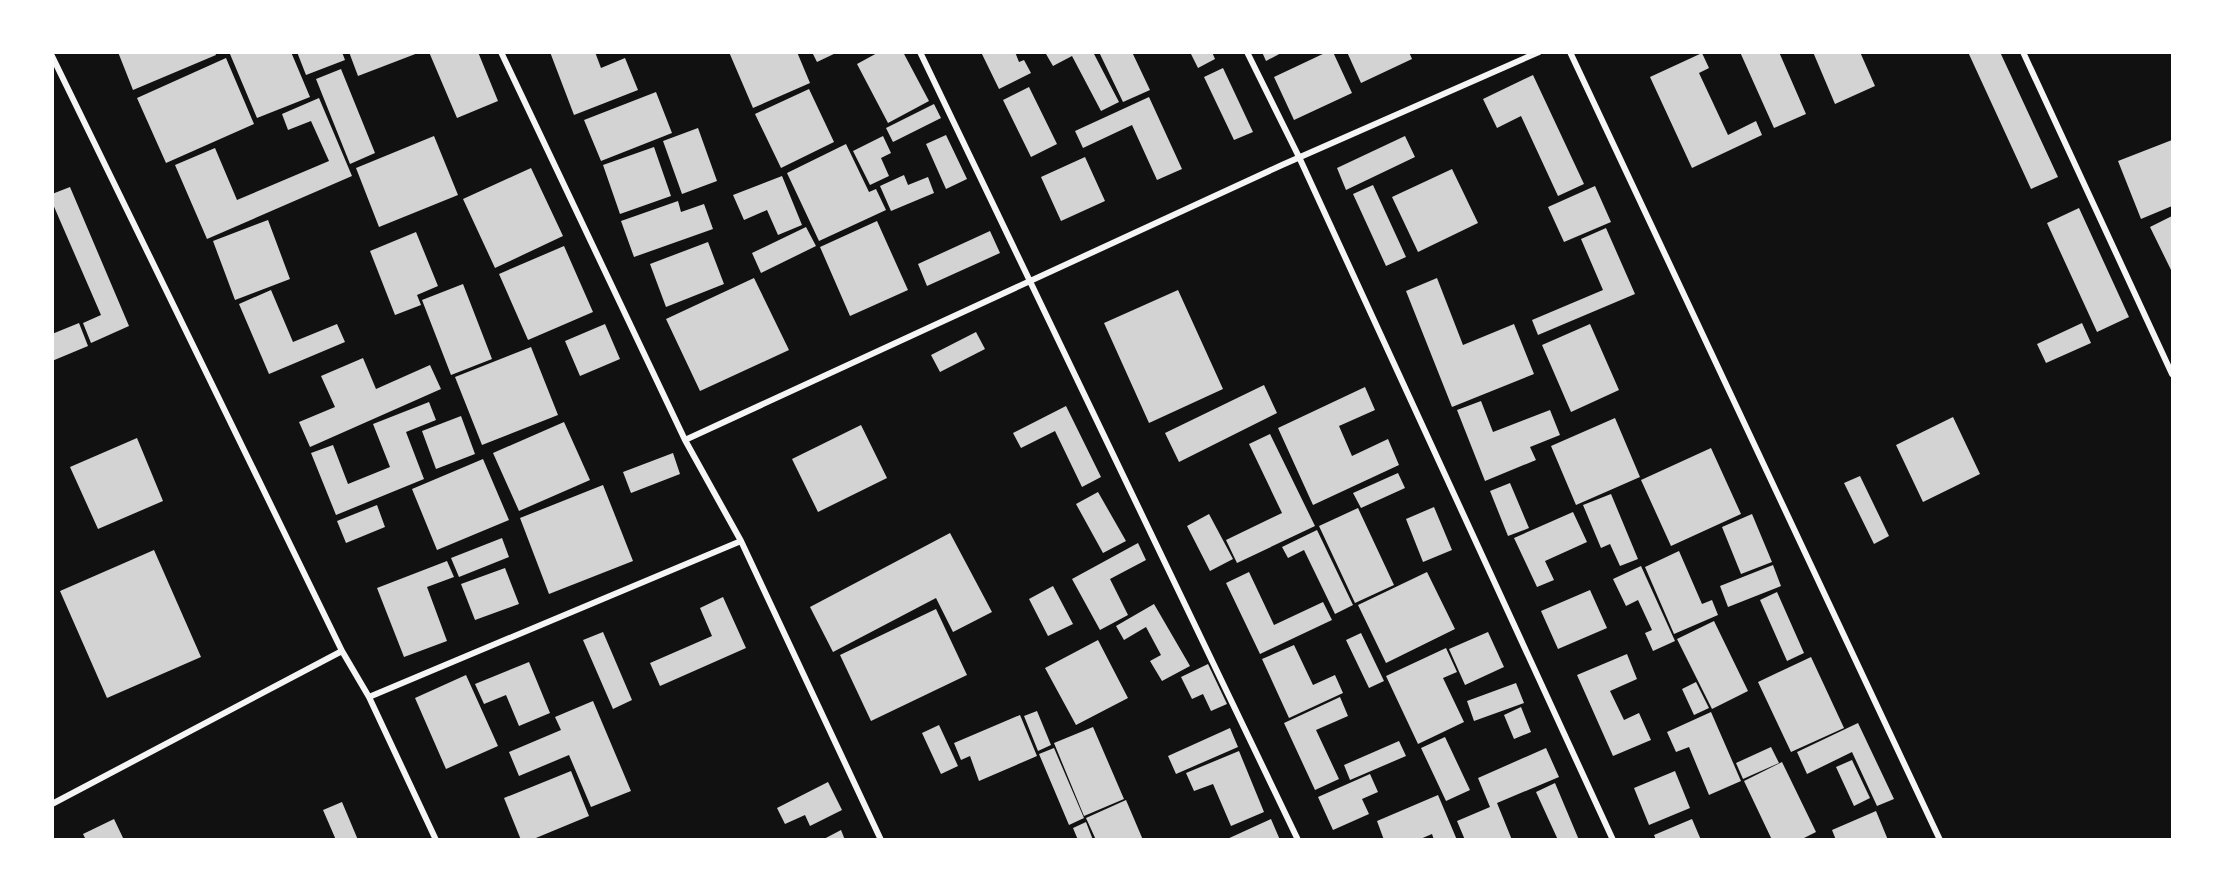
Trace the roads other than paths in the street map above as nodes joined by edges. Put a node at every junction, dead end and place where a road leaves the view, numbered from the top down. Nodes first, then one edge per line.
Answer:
1 (501, 52) edge
2 (920, 52) edge
3 (1247, 52) edge
4 (1539, 52) edge
5 (1570, 52) edge
6 (2023, 52) edge
7 (52, 56) edge
8 (1299, 157) junction
9 (1030, 281) junction
10 (2172, 374) edge
11 (685, 440) junction
12 (741, 542) junction
13 (342, 651) junction
14 (369, 697) junction
15 (52, 804) edge
16 (436, 840) edge
17 (881, 840) edge
18 (1298, 840) edge
19 (1613, 840) edge
20 (1940, 840) edge

1 - 11 street
2 - 9 street
3 - 8 street
4 - 8 street
5 - 20 street
6 - 10 street
7 - 13 street
8 - 9 street
8 - 19 street
9 - 11 street
9 - 18 street
11 - 12 street
12 - 14 street
12 - 17 street
13 - 14 street
13 - 15 street
14 - 16 street

